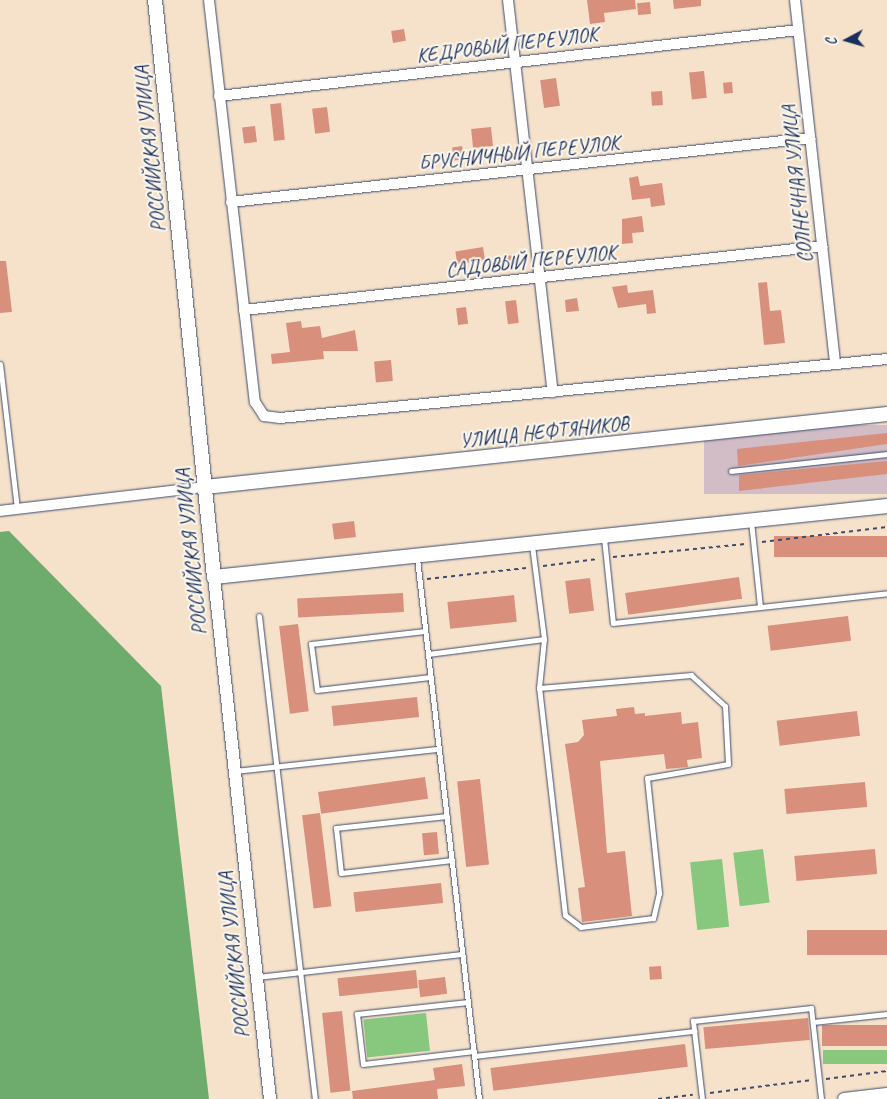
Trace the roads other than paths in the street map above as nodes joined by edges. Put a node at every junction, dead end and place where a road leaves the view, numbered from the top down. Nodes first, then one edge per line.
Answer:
1 (155, 0) edge
2 (209, 0) edge
3 (508, 0) edge
4 (794, 0) edge
5 (798, 30) junction
6 (515, 62) junction
7 (219, 96) junction
8 (810, 138) junction
9 (527, 169) junction
10 (231, 202) junction
11 (822, 246) junction
12 (540, 278) junction
13 (244, 310) junction
14 (887, 359) edge
15 (0, 364) edge
16 (835, 364) junction
17 (552, 392) junction
18 (887, 414) edge
19 (887, 454) edge
20 (731, 471) dead end
21 (205, 487) junction
22 (887, 506) edge
23 (17, 509) junction
24 (0, 511) edge
25 (751, 521) junction
26 (604, 537) junction
27 (532, 545) junction
28 (417, 558) junction
29 (214, 577) junction
30 (887, 593) edge
31 (760, 607) junction
32 (259, 616) dead end
33 (425, 631) junction
34 (544, 639) junction
35 (428, 654) junction
36 (430, 677) junction
37 (540, 688) junction
38 (439, 748) junction
39 (276, 766) junction
40 (234, 771) junction
41 (446, 816) junction
42 (452, 860) junction
43 (462, 954) junction
44 (300, 972) junction
45 (257, 977) junction
46 (468, 1002) junction
47 (887, 1014) edge
48 (813, 1022) junction
49 (694, 1031) junction
50 (474, 1054) junction
51 (887, 1094) edge
52 (702, 1096) edge
53 (270, 1099) edge
54 (314, 1099) edge
55 (479, 1099) edge
56 (822, 1099) edge
57 (844, 1099) edge

1 - 21 main road, РОССИЙСКАЯ УЛИЦА
2 - 7 street
3 - 6 street
4 - 5 street, СОЛНЕЧНАЯ УЛИЦА
5 - 6 street, КЕДРОВЫЙ ПЕРЕУЛОК
5 - 8 street, СОЛНЕЧНАЯ УЛИЦА
6 - 7 street, КЕДРОВЫЙ ПЕРЕУЛОК
6 - 9 street
7 - 10 street
8 - 9 street, БРУСНИЧНЫЙ ПЕРЕУЛОК
8 - 11 street, СОЛНЕЧНАЯ УЛИЦА
9 - 10 street, БРУСНИЧНЫЙ ПЕРЕУЛОК
9 - 12 street
10 - 13 street
11 - 12 street, САДОВЫЙ ПЕРЕУЛОК
11 - 16 street, СОЛНЕЧНАЯ УЛИЦА
12 - 13 street, САДОВЫЙ ПЕРЕУЛОК
12 - 17 street
13 - 17 street
14 - 16 street
15 - 23 lane
16 - 17 street
18 - 21 main road, УЛИЦА НЕФТЯНИКОВ
19 - 20 lane
21 - 23 street
21 - 29 main road, РОССИЙСКАЯ УЛИЦА
22 - 25 main road
23 - 24 street
25 - 26 main road
25 - 31 lane
26 - 27 main road
26 - 31 lane
27 - 28 main road
27 - 34 lane
28 - 29 main road
28 - 33 lane
29 - 40 street, РОССИЙСКАЯ УЛИЦА
30 - 31 lane
32 - 39 lane
33 - 35 lane
33 - 36 lane
34 - 35 lane
34 - 37 lane
35 - 36 lane
36 - 38 lane
37 - 37 lane
38 - 39 lane
38 - 41 lane
39 - 40 lane
39 - 44 lane
40 - 45 street, РОССИЙСКАЯ УЛИЦА
41 - 42 lane
41 - 42 lane
42 - 43 lane
43 - 44 lane
43 - 46 lane
44 - 45 lane
44 - 54 lane
45 - 53 street, РОССИЙСКАЯ УЛИЦА
46 - 50 lane
46 - 50 lane
47 - 48 lane
48 - 49 lane
48 - 56 lane
49 - 50 lane
49 - 52 lane
50 - 55 lane
51 - 57 street

